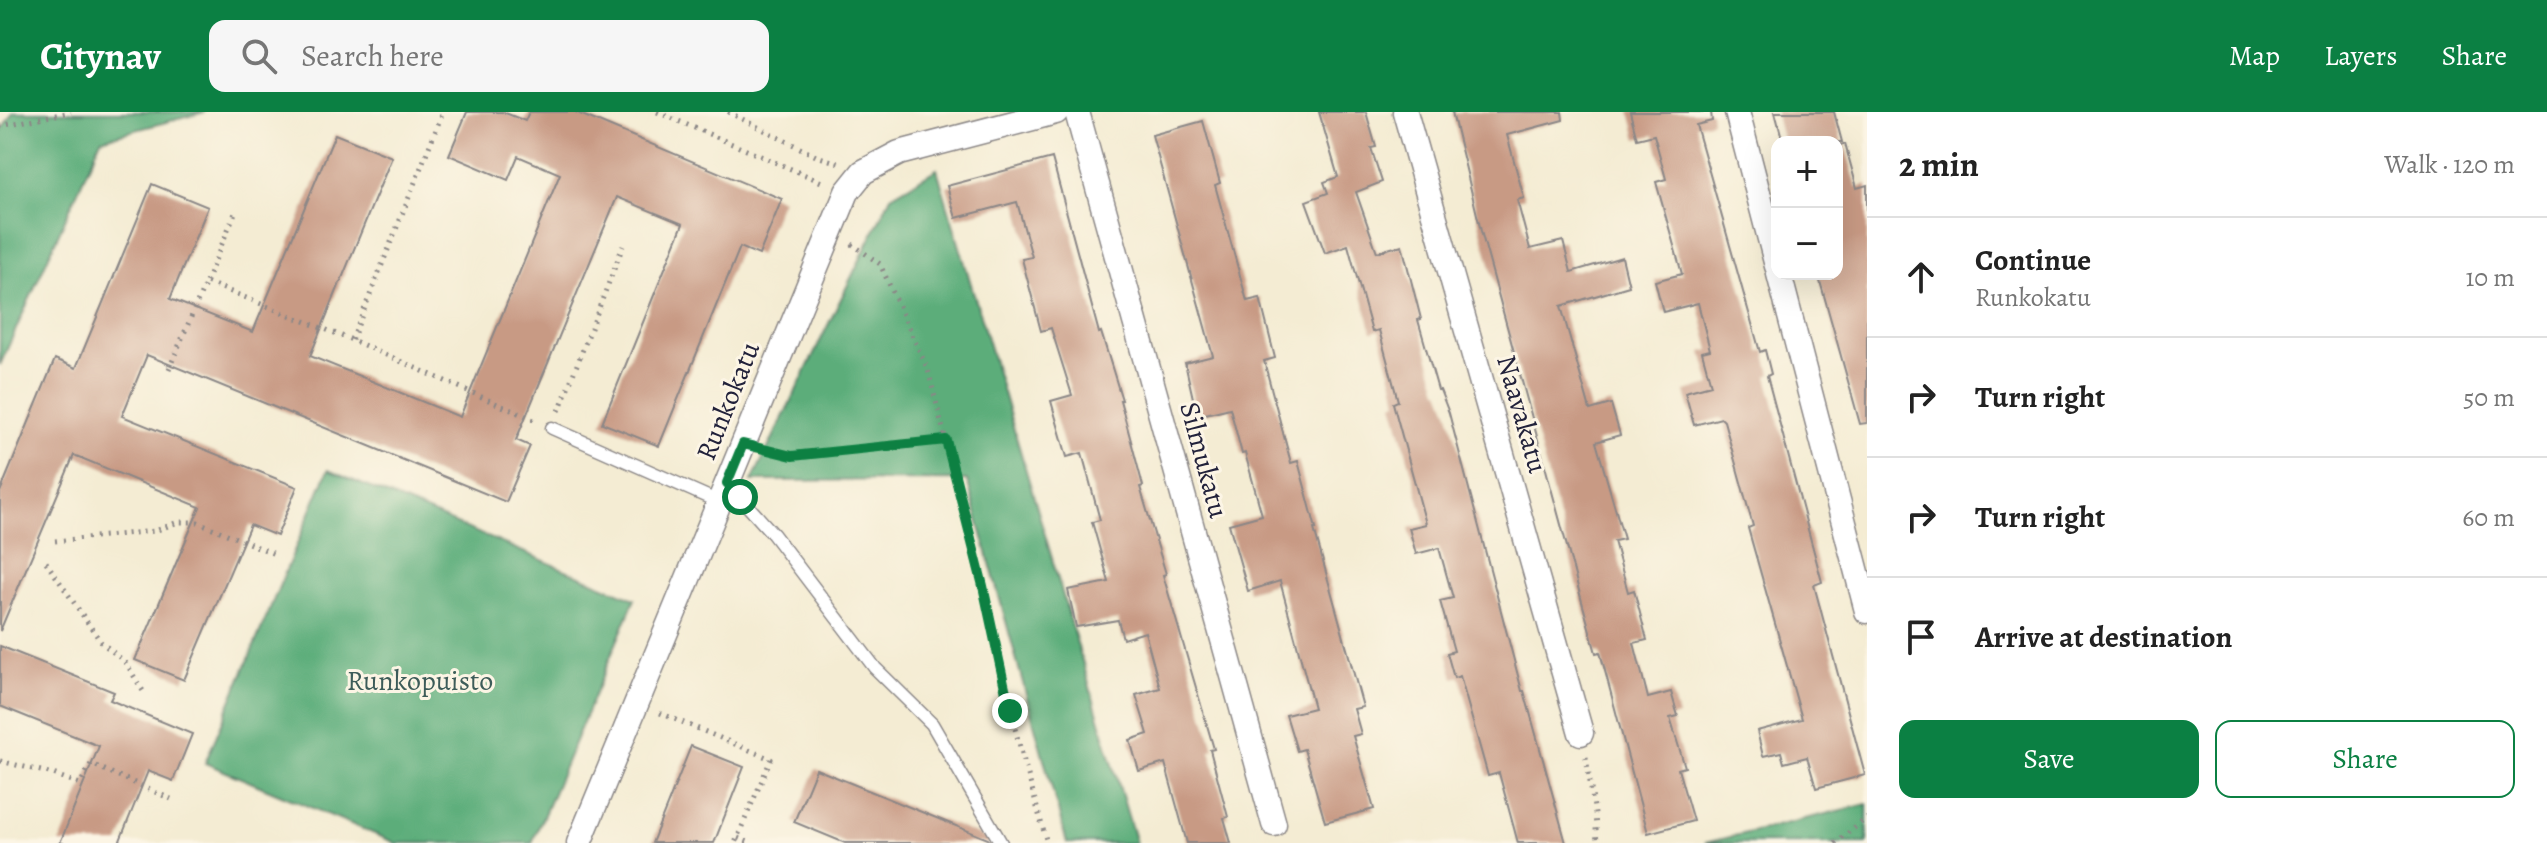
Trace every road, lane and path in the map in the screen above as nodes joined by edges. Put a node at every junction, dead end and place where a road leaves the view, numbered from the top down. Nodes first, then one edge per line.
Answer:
1 (71, 112) edge
2 (443, 112) edge
3 (657, 112) edge
4 (728, 112) edge
5 (1056, 112) edge
6 (1077, 112) edge
7 (1405, 112) edge
8 (1737, 112) edge
9 (0, 126) edge
10 (863, 172) junction
11 (847, 192) junction
12 (235, 213) dead end
13 (830, 233) junction
14 (1771, 243) edge
15 (623, 246) dead end
16 (1781, 280) edge
17 (206, 282) junction
18 (352, 340) junction
19 (169, 369) dead end
20 (552, 428) junction
21 (946, 440) junction
22 (743, 444) junction
23 (723, 492) junction
24 (55, 541) dead end
25 (277, 555) dead end
26 (46, 562) dead end
27 (1867, 611) edge
28 (143, 691) dead end
29 (655, 711) dead end
30 (1581, 733) joint
31 (0, 761) edge
32 (171, 799) dead end
33 (1867, 818) edge
34 (1274, 824) dead end
35 (736, 840) edge
36 (579, 843) edge
37 (751, 843) edge
38 (1001, 843) edge
39 (1047, 843) edge
40 (1597, 843) edge
41 (1835, 843) edge

1 - 9 path
2 - 18 path
3 - 11 path
4 - 10 path
5 - 10 street, Runkokatu
6 - 34 street, Silmukatu
7 - 30 street, Naavakatu
8 - 14 street
10 - 11 street, Runkokatu
11 - 13 street, Runkokatu
12 - 17 path
13 - 21 path
13 - 22 street, Runkokatu
15 - 20 path
16 - 27 street
17 - 18 path
17 - 19 path
18 - 20 path
20 - 23 lane
21 - 22 path
21 - 39 path
22 - 23 street, Runkokatu
23 - 36 street, Runkokatu
23 - 38 lane
24 - 25 path
26 - 28 path
29 - 35 path
30 - 40 path
31 - 32 path
33 - 41 path
35 - 37 path

